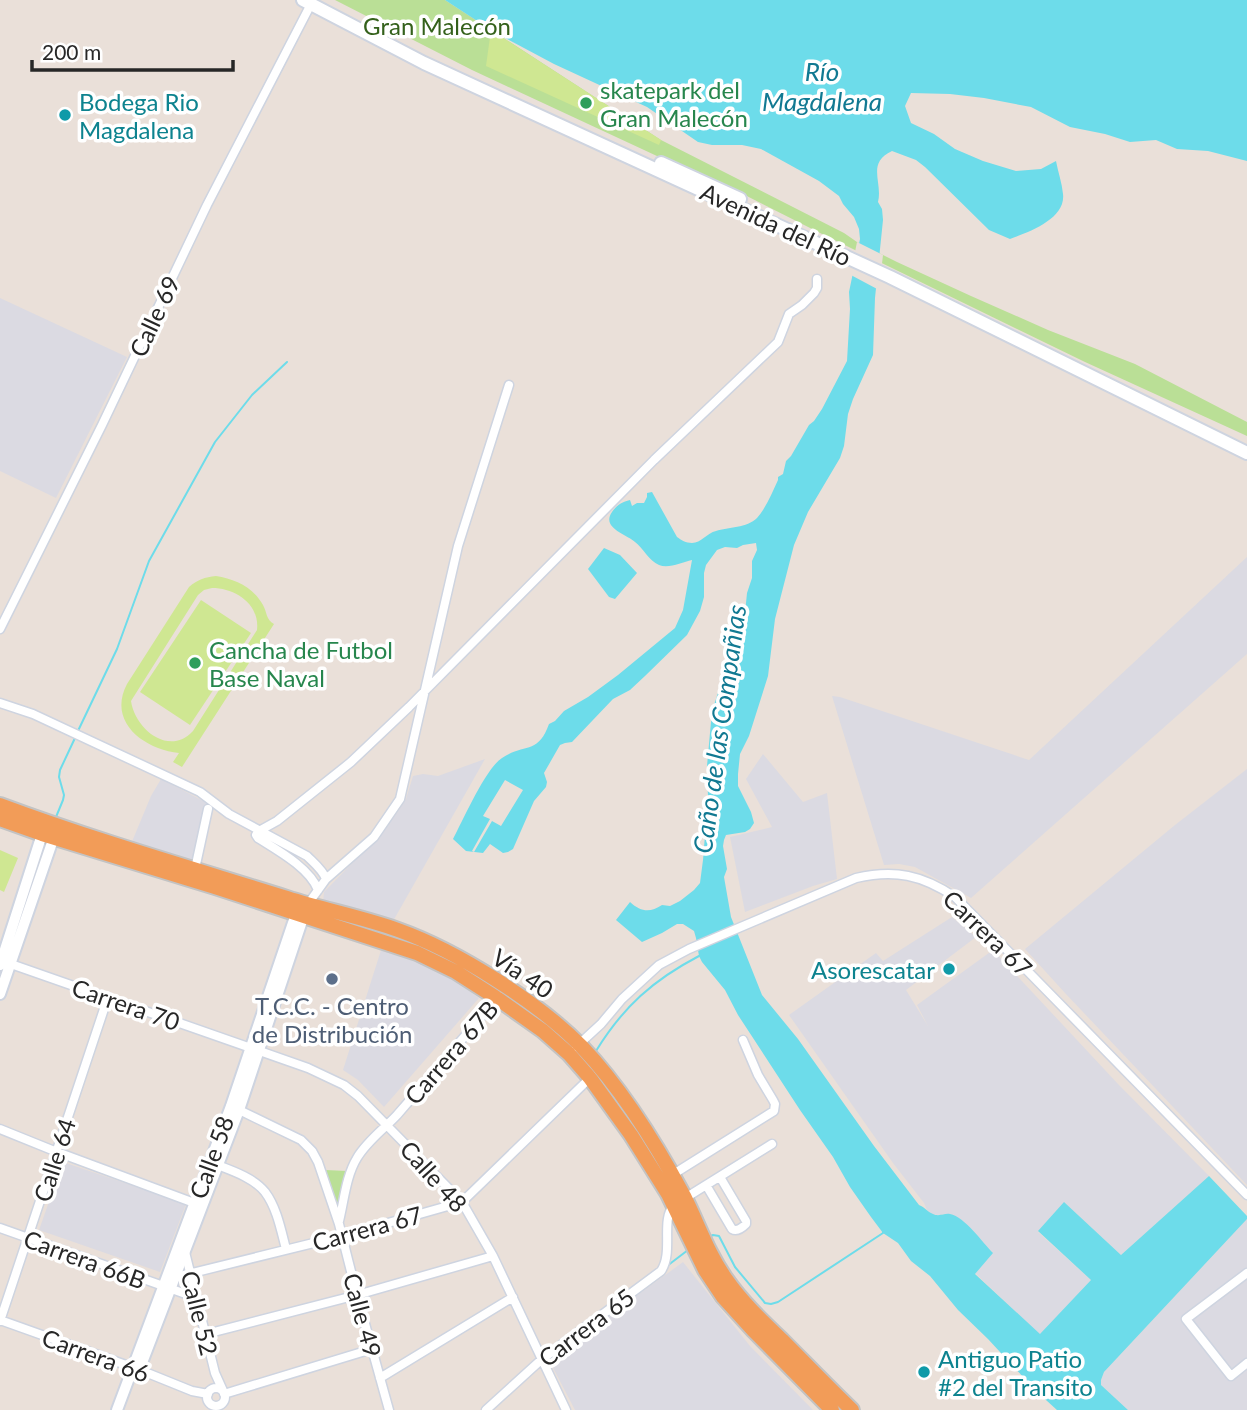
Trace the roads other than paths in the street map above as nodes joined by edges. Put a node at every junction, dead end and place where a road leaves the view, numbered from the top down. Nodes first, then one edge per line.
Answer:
1 (310, 1) edge
2 (891, 274) junction
3 (817, 279) dead end
4 (509, 385) dead end
5 (1247, 445) edge
6 (1247, 453) edge
7 (0, 629) edge
8 (424, 691) junction
9 (0, 703) edge
10 (0, 805) edge
11 (208, 809) dead end
12 (0, 818) edge
13 (50, 830) junction
14 (259, 831) junction
15 (195, 869) junction
16 (326, 879) junction
17 (318, 890) junction
18 (302, 909) junction
19 (4, 963) edge
20 (502, 993) junction
21 (0, 994) edge
22 (108, 998) junction
23 (743, 1040) dead end
24 (255, 1049) junction
25 (579, 1051) junction
26 (595, 1073) junction
27 (235, 1108) junction
28 (388, 1125) junction
29 (0, 1129) edge
30 (772, 1144) dead end
31 (57, 1152) junction
32 (214, 1164) junction
33 (672, 1175) junction
34 (720, 1177) junction
35 (706, 1185) junction
36 (1247, 1195) edge
37 (462, 1202) junction
38 (680, 1202) junction
39 (198, 1204) junction
40 (339, 1224) junction
41 (0, 1228) edge
42 (689, 1228) junction
43 (342, 1236) junction
44 (668, 1236) junction
45 (28, 1238) junction
46 (286, 1249) junction
47 (184, 1252) junction
48 (493, 1256) junction
49 (190, 1273) junction
50 (1247, 1273) edge
51 (169, 1283) junction
52 (356, 1295) junction
53 (513, 1297) junction
54 (197, 1298) junction
55 (0, 1320) edge
56 (759, 1326) junction
57 (206, 1334) junction
58 (372, 1349) junction
59 (541, 1360) junction
60 (1247, 1363) edge
61 (136, 1369) junction
62 (215, 1373) junction
63 (380, 1378) junction
64 (224, 1396) junction
65 (211, 1402) edge
66 (117, 1410) edge
67 (124, 1410) edge
68 (227, 1410) edge
69 (389, 1410) edge
70 (486, 1410) edge
71 (566, 1410) edge
72 (830, 1410) edge
73 (852, 1410) edge

1 - 2 main road, Avenida del Río
1 - 7 street, Calle 69
2 - 5 main road, Avenida del Río
2 - 6 main road, Avenida del Río
3 - 8 street
4 - 8 street
8 - 14 street
8 - 16 street
9 - 14 street
10 - 13 highway, Vía 40
11 - 15 street
12 - 13 highway, Vía 40
13 - 15 highway, Vía 40
13 - 18 highway, Vía 40
13 - 19 street
14 - 16 street
14 - 17 street
15 - 18 highway, Vía 40
16 - 17 street
17 - 18 street
18 - 20 highway, Vía 40
18 - 24 street, Calle 58
19 - 21 street
19 - 22 street, Carrera 70
20 - 25 highway, Vía 40
20 - 28 street, Carrera 67B
22 - 24 street, Carrera 70
22 - 31 street, Calle 64
23 - 33 street
24 - 27 street, Calle 58
24 - 28 street, Calle 48
25 - 26 highway, Vía 40
25 - 36 street, Carrera 67
26 - 33 highway, Vía 40
26 - 37 street, Carrera 67
26 - 38 highway, Vía 40
27 - 32 street, Calle 58
27 - 40 street, Calle 49
28 - 37 street, Calle 48
28 - 40 street, Carrera 67B
29 - 31 street
30 - 34 street
31 - 39 street
31 - 45 street, Calle 64
32 - 39 street, Calle 58
32 - 46 street
33 - 38 highway, Vía 40
34 - 35 street
34 - 35 street
35 - 38 street
37 - 43 street, Carrera 67
37 - 48 street, Calle 48
38 - 42 highway, Vía 40
38 - 44 street, Carrera 65
39 - 47 street, Calle 58
39 - 51 street, Calle 58
40 - 43 street, Calle 49
41 - 45 street, Carrera 66B
42 - 44 street
42 - 56 highway, Vía 40
43 - 46 street, Carrera 67
43 - 52 street, Calle 49
44 - 59 street, Carrera 65
45 - 51 street, Carrera 66B
45 - 55 street, Calle 64
46 - 49 street, Carrera 67
47 - 49 street, Calle 52
47 - 51 street, Calle 58
48 - 52 street
48 - 53 street, Calle 48
49 - 51 street, Carrera 67
49 - 54 street, Calle 52
50 - 60 street
51 - 54 street
51 - 61 street, Calle 58
52 - 57 street
52 - 58 street, Calle 49
53 - 59 street, Calle 48
53 - 63 street
54 - 57 street, Calle 52
55 - 61 street, Carrera 66
56 - 72 highway, Vía 40
56 - 73 highway, Vía 40
57 - 62 street, Calle 52
58 - 63 street, Calle 49
58 - 64 street
59 - 70 street, Carrera 65
59 - 71 street, Calle 48
61 - 65 street, Carrera 66
61 - 66 street, Calle 58
61 - 67 street, Calle 58
62 - 64 street, Calle 52
62 - 65 street, Calle 52
63 - 69 street, Calle 49
64 - 65 street
64 - 65 street, Calle 52
64 - 68 street, Calle 52

